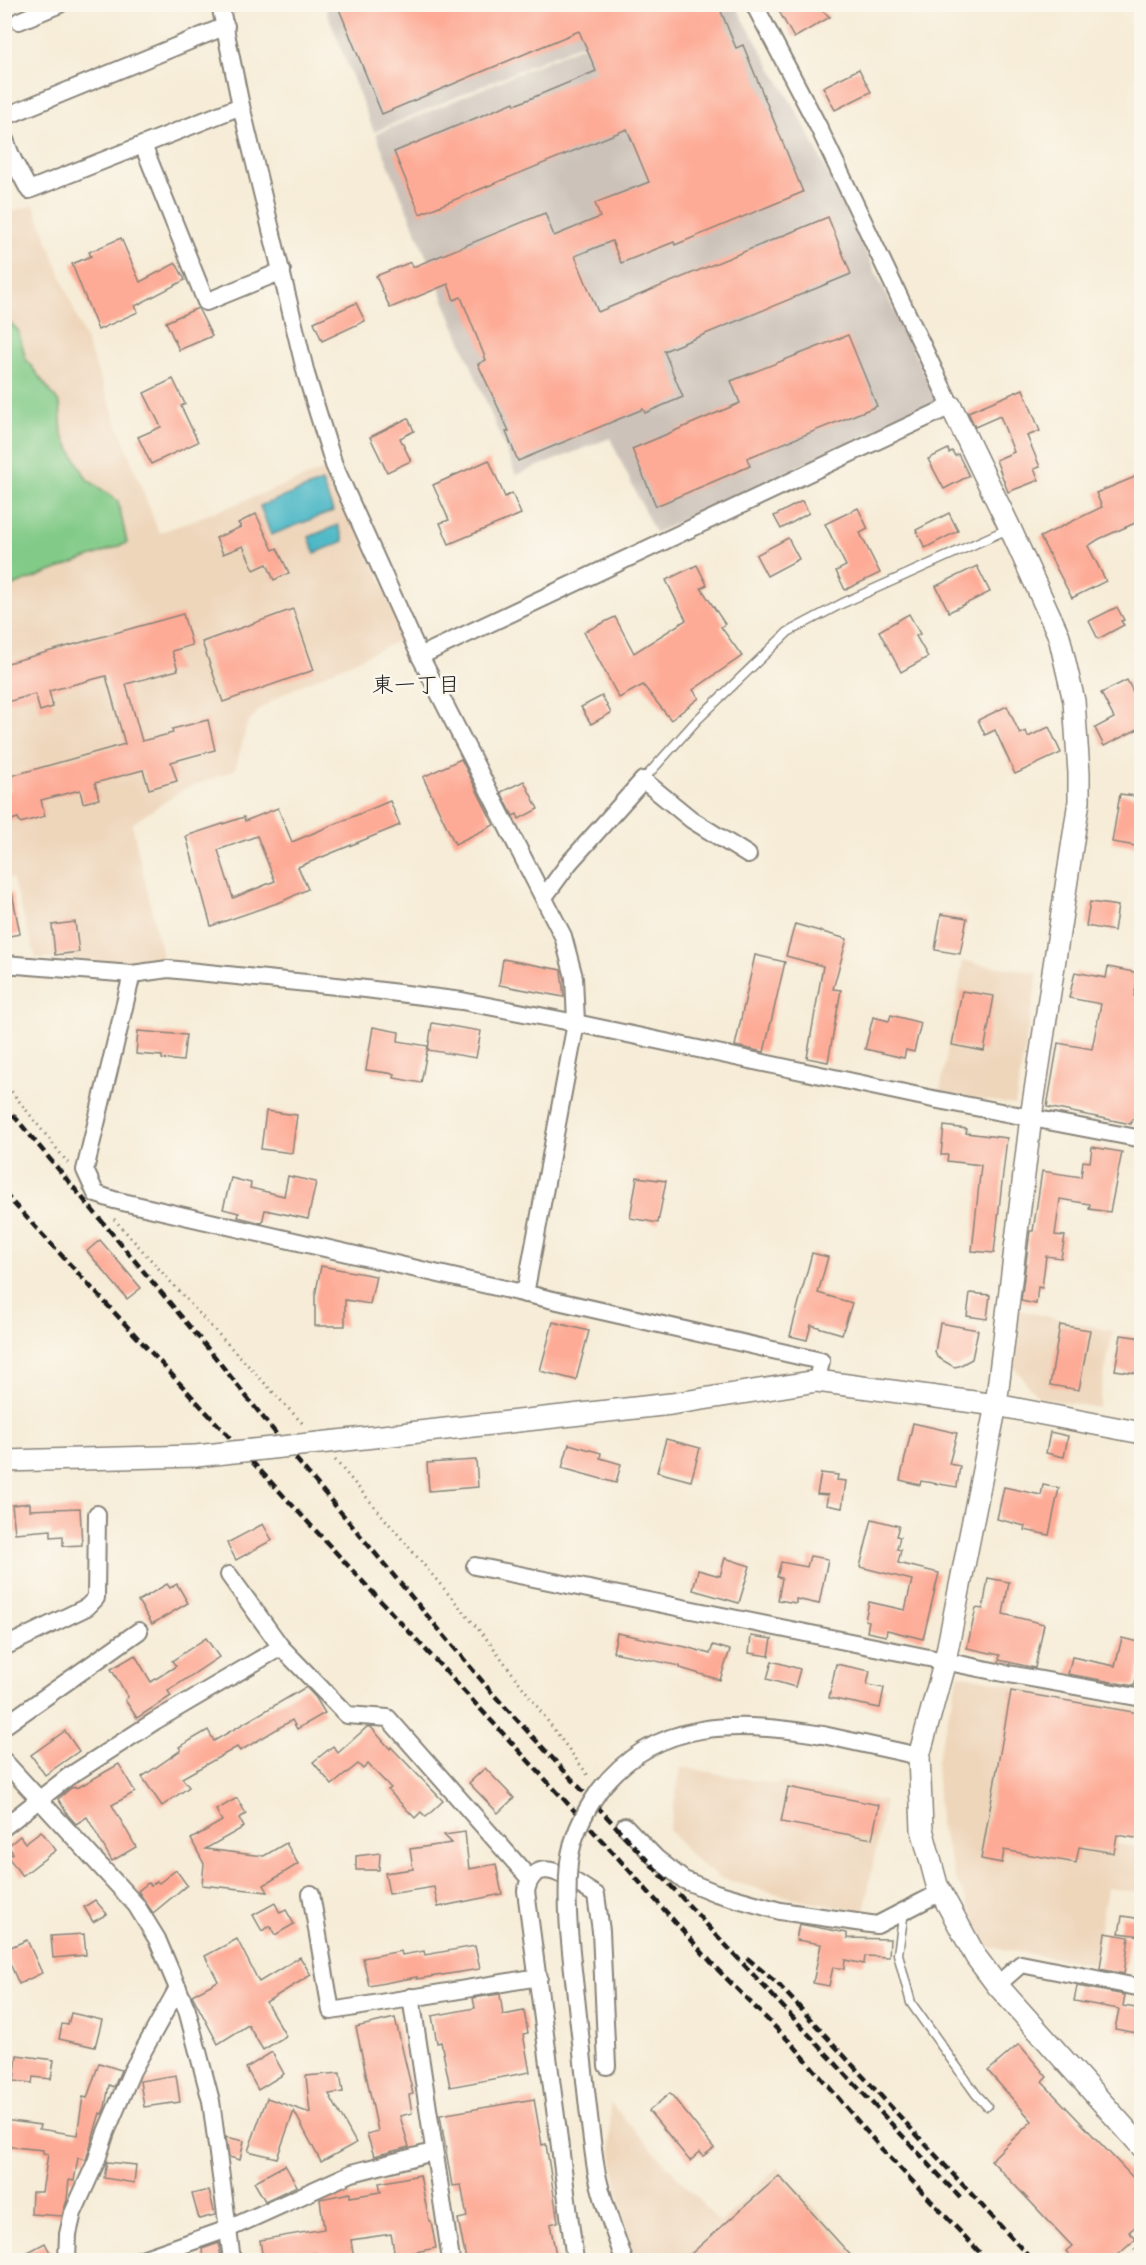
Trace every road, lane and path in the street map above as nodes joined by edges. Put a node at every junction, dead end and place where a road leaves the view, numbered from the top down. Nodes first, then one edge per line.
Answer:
1 (60, 4) edge
2 (220, 4) edge
3 (754, 4) edge
4 (19, 21) dead end
5 (226, 26) junction
6 (241, 106) junction
7 (4, 117) edge
8 (4, 137) edge
9 (143, 145) junction
10 (8, 159) edge
11 (282, 271) junction
12 (951, 406) junction
13 (1010, 528) junction
14 (420, 656) junction
15 (643, 780) junction
16 (748, 855) dead end
17 (544, 897) junction
18 (4, 964) edge
19 (132, 974) junction
20 (576, 1023) junction
21 (1031, 1117) junction
22 (1142, 1139) edge
23 (525, 1294) junction
24 (818, 1381) junction
25 (996, 1405) junction
26 (1142, 1433) edge
27 (4, 1461) edge
28 (97, 1514) dead end
29 (475, 1566) dead end
30 (229, 1575) dead end
31 (139, 1631) dead end
32 (4, 1647) edge
33 (282, 1647) junction
34 (945, 1661) junction
35 (1142, 1698) edge
36 (4, 1726) edge
37 (919, 1756) junction
38 (4, 1761) edge
39 (39, 1800) junction
40 (626, 1826) dead end
41 (4, 1827) edge
42 (529, 1878) junction
43 (941, 1892) junction
44 (311, 1894) dead end
45 (904, 1911) junction
46 (539, 1977) junction
47 (996, 1985) junction
48 (178, 1988) junction
49 (1142, 1988) edge
50 (411, 1997) junction
51 (607, 2066) dead end
52 (987, 2106) dead end
53 (1142, 2147) edge
54 (433, 2152) junction
55 (228, 2229) junction
56 (1130, 2244) dead end
57 (1142, 2257) edge
58 (67, 2260) edge
59 (139, 2260) edge
60 (232, 2260) edge
61 (451, 2260) edge
62 (575, 2260) edge
63 (624, 2260) edge

1 - 4 street
2 - 5 street
3 - 12 street
5 - 6 street
5 - 7 street
6 - 9 street
6 - 11 street
8 - 10 street
9 - 10 street
9 - 11 street
11 - 14 street
12 - 13 street
12 - 14 street
13 - 15 lane
13 - 21 street
14 - 17 street
15 - 16 street
15 - 17 street
17 - 20 street
18 - 19 street
19 - 20 street
19 - 23 street
20 - 21 street
20 - 23 street
21 - 22 street
21 - 25 street
23 - 24 street
24 - 25 street
24 - 27 street, bridge
25 - 26 street
25 - 34 street
28 - 32 street
29 - 34 street
30 - 33 street
31 - 36 street
33 - 39 street
33 - 42 street
34 - 35 street
34 - 37 street
37 - 43 street
37 - 63 street, bridge
38 - 39 street
39 - 41 street
39 - 48 street
40 - 45 street
42 - 46 street
42 - 51 street
43 - 45 street
43 - 47 street
44 - 50 street
45 - 52 lane
46 - 50 street
46 - 62 street
47 - 49 street
47 - 53 street
48 - 55 street
48 - 58 street
50 - 54 street
54 - 55 street
54 - 61 street
55 - 59 street
55 - 60 street
56 - 57 path

